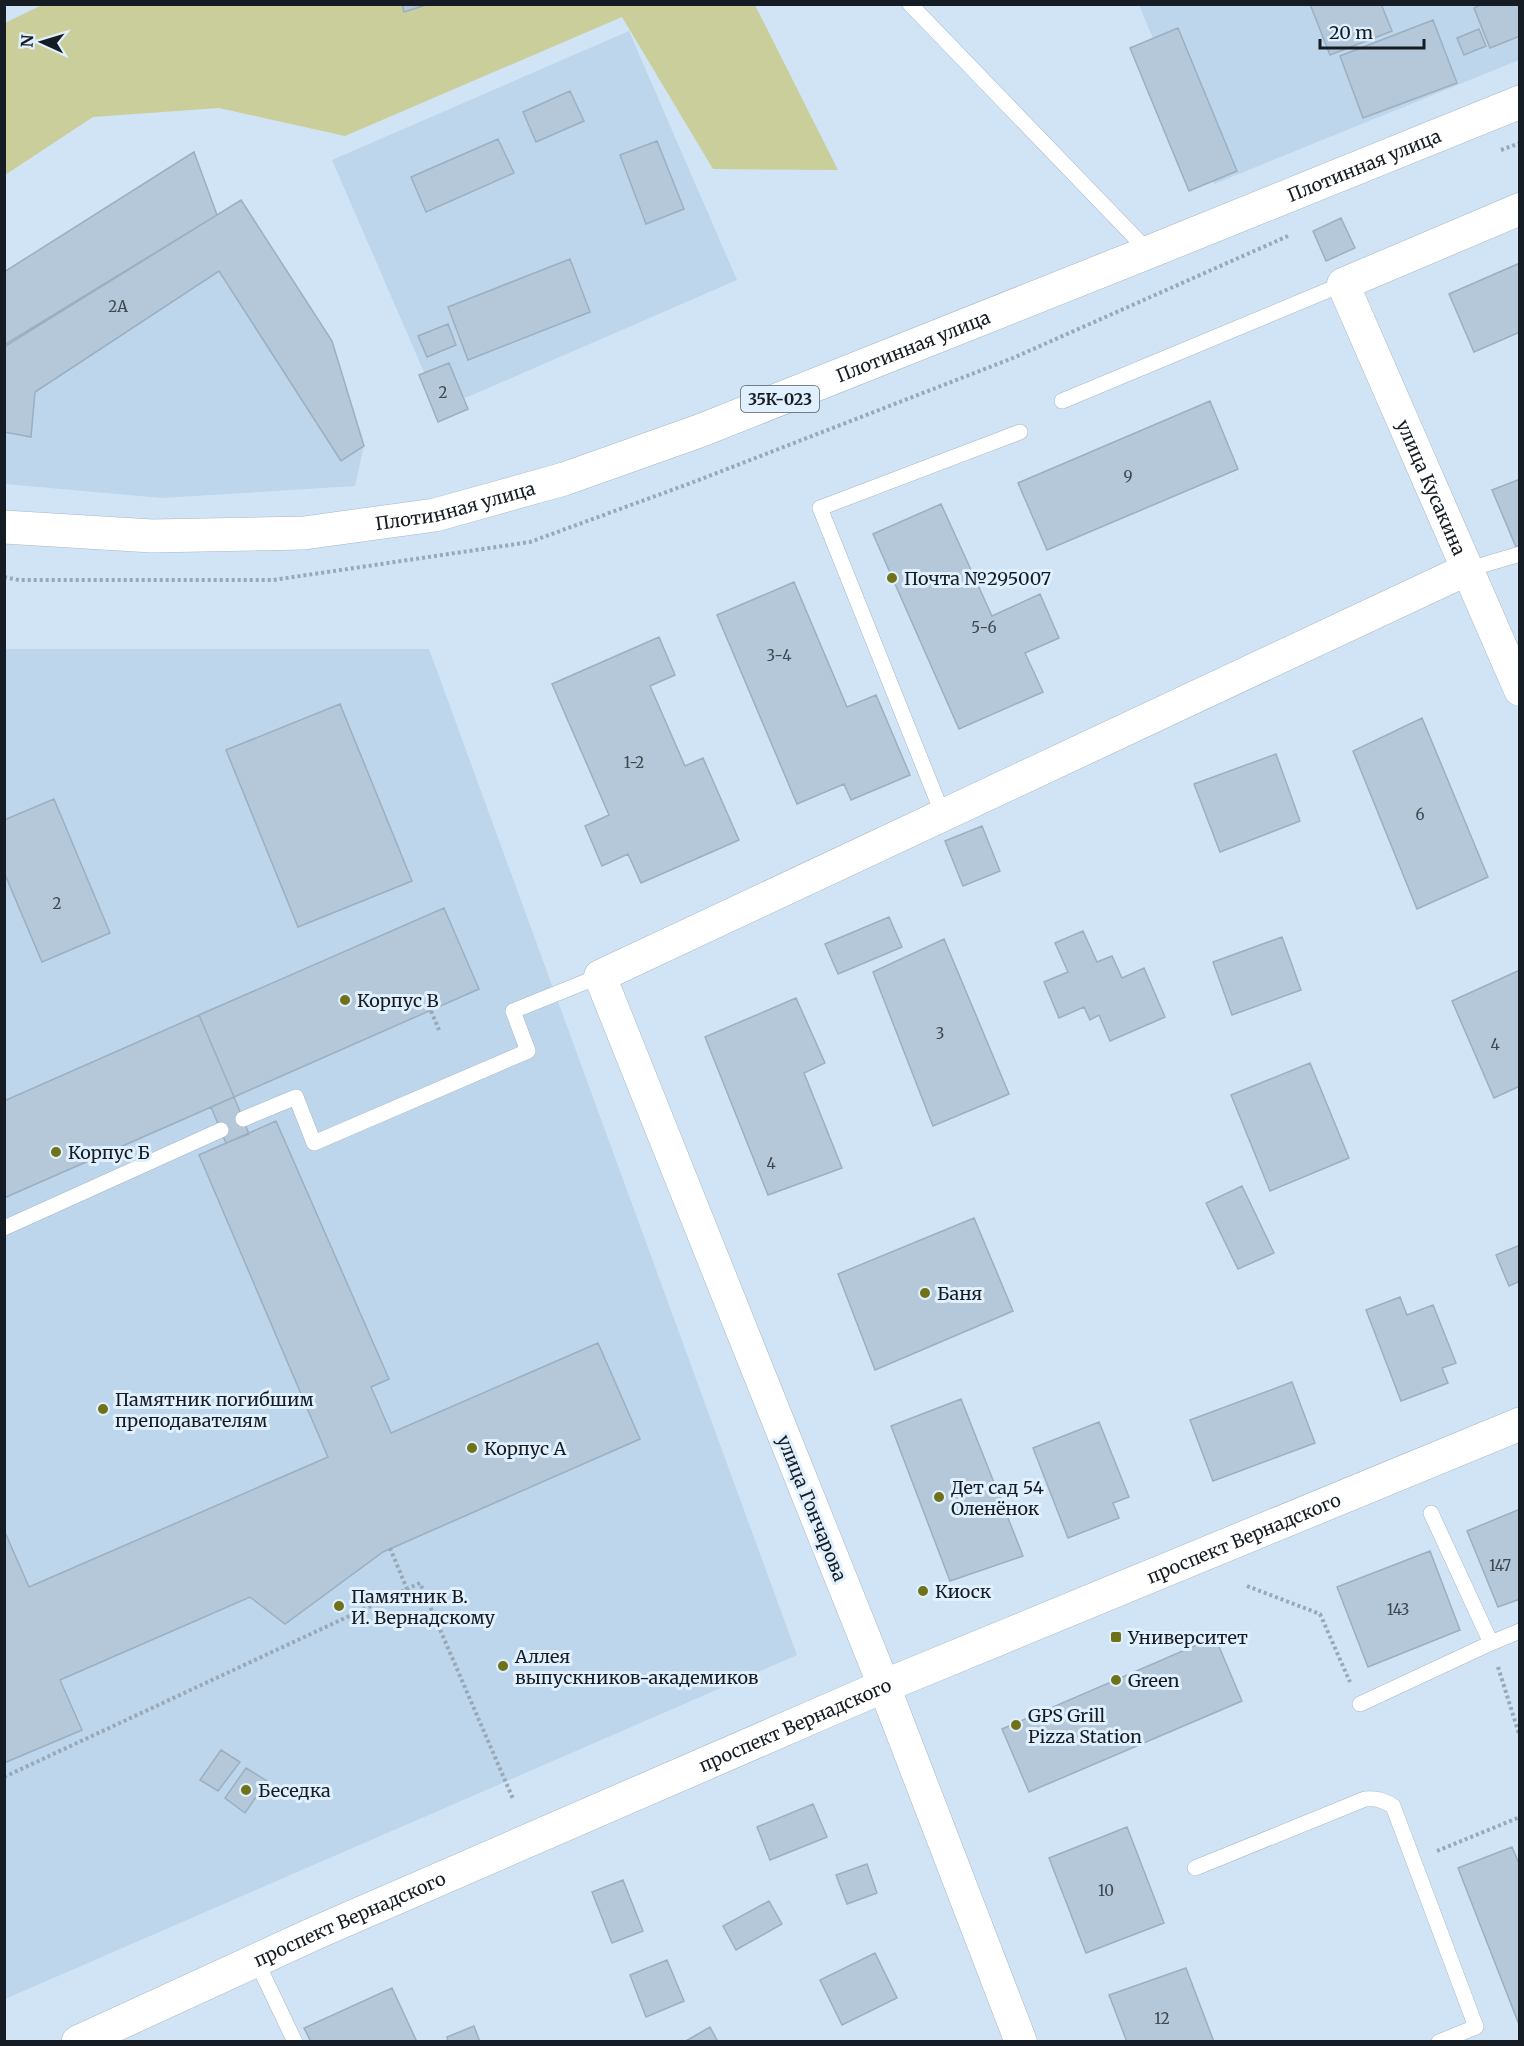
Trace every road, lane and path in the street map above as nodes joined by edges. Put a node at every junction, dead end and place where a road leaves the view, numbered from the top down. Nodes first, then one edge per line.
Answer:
1 (910, 4) edge
2 (1520, 102) edge
3 (1520, 209) edge
4 (1149, 252) junction
5 (1343, 284) junction
6 (1062, 401) dead end
7 (1020, 432) dead end
8 (4, 527) edge
9 (1520, 554) edge
10 (1466, 570) junction
11 (1520, 690) edge
12 (943, 815) junction
13 (600, 976) junction
14 (432, 1011) dead end
15 (439, 1030) dead end
16 (243, 1119) dead end
17 (221, 1130) dead end
18 (4, 1228) edge
19 (1520, 1424) edge
20 (1431, 1513) dead end
21 (390, 1548) dead end
22 (1247, 1586) dead end
23 (407, 1589) junction
24 (1520, 1631) edge
25 (1491, 1643) junction
26 (884, 1686) junction
27 (1360, 1704) joint
28 (1520, 1737) edge
29 (4, 1777) edge
30 (513, 1799) dead end
31 (1520, 1817) edge
32 (1414, 1861) junction
33 (1195, 1868) dead end
34 (256, 1960) junction
35 (78, 2042) edge
36 (295, 2042) edge
37 (1021, 2042) edge
38 (1439, 2042) edge

1 - 4 lane
2 - 4 main road, Плотинная улица / 35К-023
3 - 5 street
4 - 8 main road, Плотинная улица / 35К-023
5 - 6 lane
5 - 10 street, улица Кусакина
7 - 12 lane
9 - 10 lane
10 - 11 street, улица Кусакина
10 - 12 street
12 - 13 street
13 - 16 lane
13 - 26 street, улица Гончарова
14 - 15 path
17 - 18 lane
19 - 26 main road, проспект Вернадского
20 - 25 lane
21 - 23 path
22 - 27 path
23 - 29 path
23 - 30 path
24 - 25 lane
25 - 27 lane
25 - 28 path
26 - 34 main road, проспект Вернадского
26 - 37 street, улица Гончарова
31 - 32 path
32 - 33 lane
32 - 38 lane
34 - 35 main road, проспект Вернадского
34 - 36 lane

